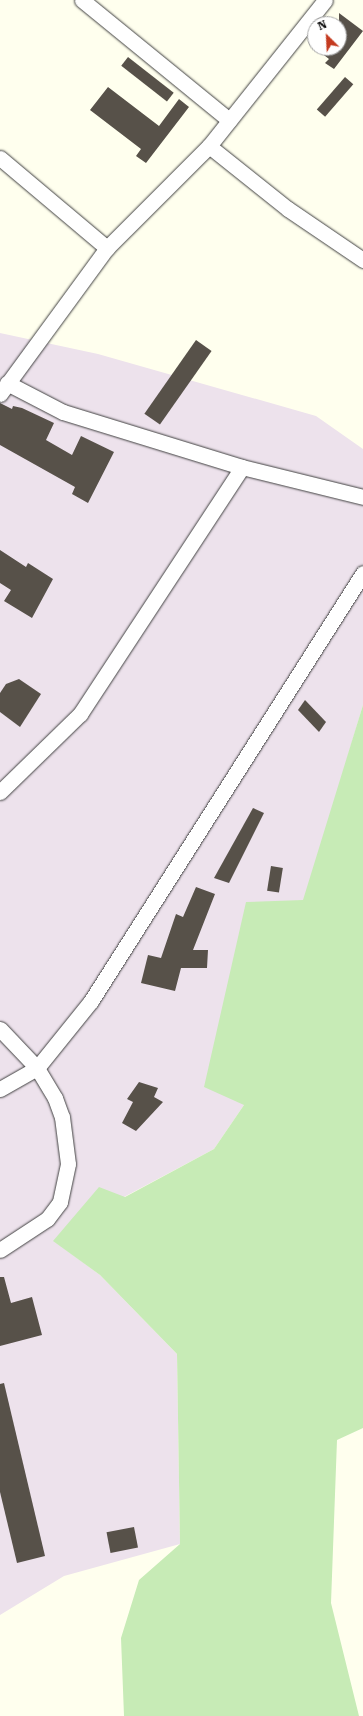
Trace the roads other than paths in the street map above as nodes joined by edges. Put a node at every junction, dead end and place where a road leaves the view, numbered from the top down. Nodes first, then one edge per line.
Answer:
1 (82, 0) edge
2 (325, 0) edge
3 (229, 120) junction
4 (209, 146) junction
5 (0, 158) edge
6 (107, 248) junction
7 (363, 260) edge
8 (4, 388) edge
9 (242, 467) junction
10 (363, 497) edge
11 (363, 573) edge
12 (3, 783) edge
13 (0, 1029) edge
14 (37, 1068) junction
15 (0, 1089) edge
16 (0, 1250) edge

1 - 3 street
2 - 3 street
3 - 4 street
4 - 6 street
4 - 7 street
5 - 6 street
6 - 8 street
8 - 9 street
9 - 10 street
9 - 12 street
11 - 14 street
13 - 14 street
14 - 15 street
14 - 16 street

